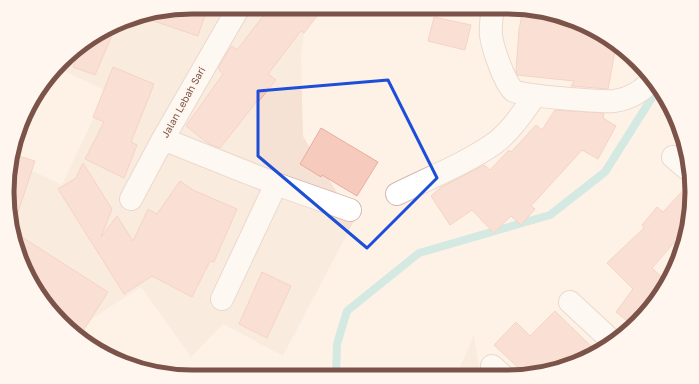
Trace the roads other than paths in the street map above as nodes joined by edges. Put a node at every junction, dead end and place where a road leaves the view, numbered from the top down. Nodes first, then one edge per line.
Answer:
1 (235, 14) edge
2 (492, 14) edge
3 (648, 84) edge
4 (535, 96) junction
5 (163, 139) junction
6 (276, 184) junction
7 (396, 194) dead end
8 (131, 199) dead end
9 (350, 210) dead end
10 (222, 299) dead end
11 (570, 302) dead end
12 (609, 338) edge

1 - 5 street, Jalan Lebah Sari
2 - 4 street
3 - 4 street
4 - 7 street
5 - 6 street
5 - 8 street, Jalan Lebah Sari
6 - 9 street
6 - 10 street
11 - 12 street

